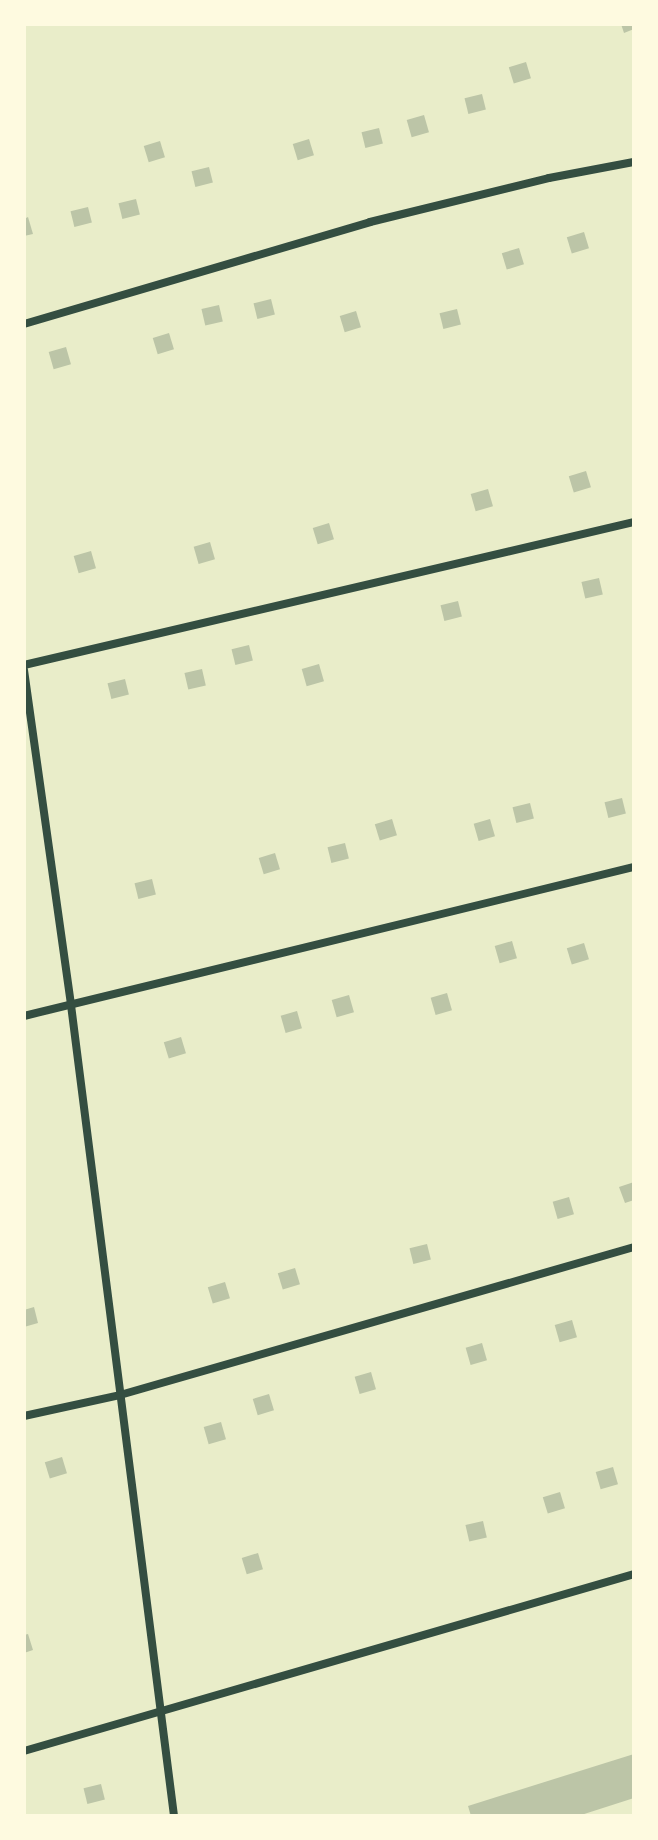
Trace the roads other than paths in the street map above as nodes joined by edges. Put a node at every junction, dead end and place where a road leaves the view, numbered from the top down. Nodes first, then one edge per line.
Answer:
1 (634, 162) edge
2 (24, 324) edge
3 (634, 522) edge
4 (24, 667) edge
5 (634, 867) edge
6 (71, 1005) junction
7 (24, 1016) edge
8 (634, 1247) edge
9 (120, 1395) junction
10 (24, 1416) edge
11 (634, 1574) edge
12 (160, 1710) junction
13 (24, 1751) edge
14 (174, 1816) edge

1 - 2 street
3 - 4 street
4 - 6 street
5 - 6 street
6 - 7 street
6 - 9 street
8 - 9 street
9 - 10 street
9 - 12 street
11 - 12 street
12 - 13 street
12 - 14 street

